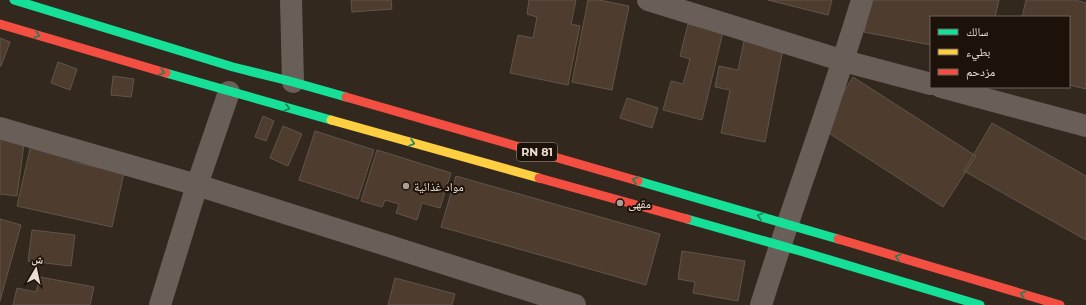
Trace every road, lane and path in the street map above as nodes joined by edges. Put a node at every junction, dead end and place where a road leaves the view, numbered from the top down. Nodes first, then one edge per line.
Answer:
1 (14, 0) edge
2 (291, 0) edge
3 (648, 0) edge
4 (862, 0) edge
5 (0, 24) edge
6 (844, 61) junction
7 (293, 82) junction
8 (930, 84) edge
9 (945, 88) edge
10 (229, 92) junction
11 (1086, 126) edge
12 (0, 128) edge
13 (197, 185) junction
14 (787, 224) junction
15 (779, 245) junction
16 (160, 305) edge
17 (575, 305) edge
18 (761, 305) edge
19 (980, 305) edge
20 (1060, 305) edge

1 - 7 main road, RN 81
2 - 7 street
3 - 6 street
4 - 6 street
5 -> 10 main road
6 - 8 street
6 - 14 street
14 -> 7 main road, RN 81
9 - 11 street
10 - 13 street
10 -> 15 main road
12 - 13 street
13 - 16 street
13 - 17 street
14 - 15 street
20 -> 14 main road, RN 81
15 - 18 street
15 - 19 main road

